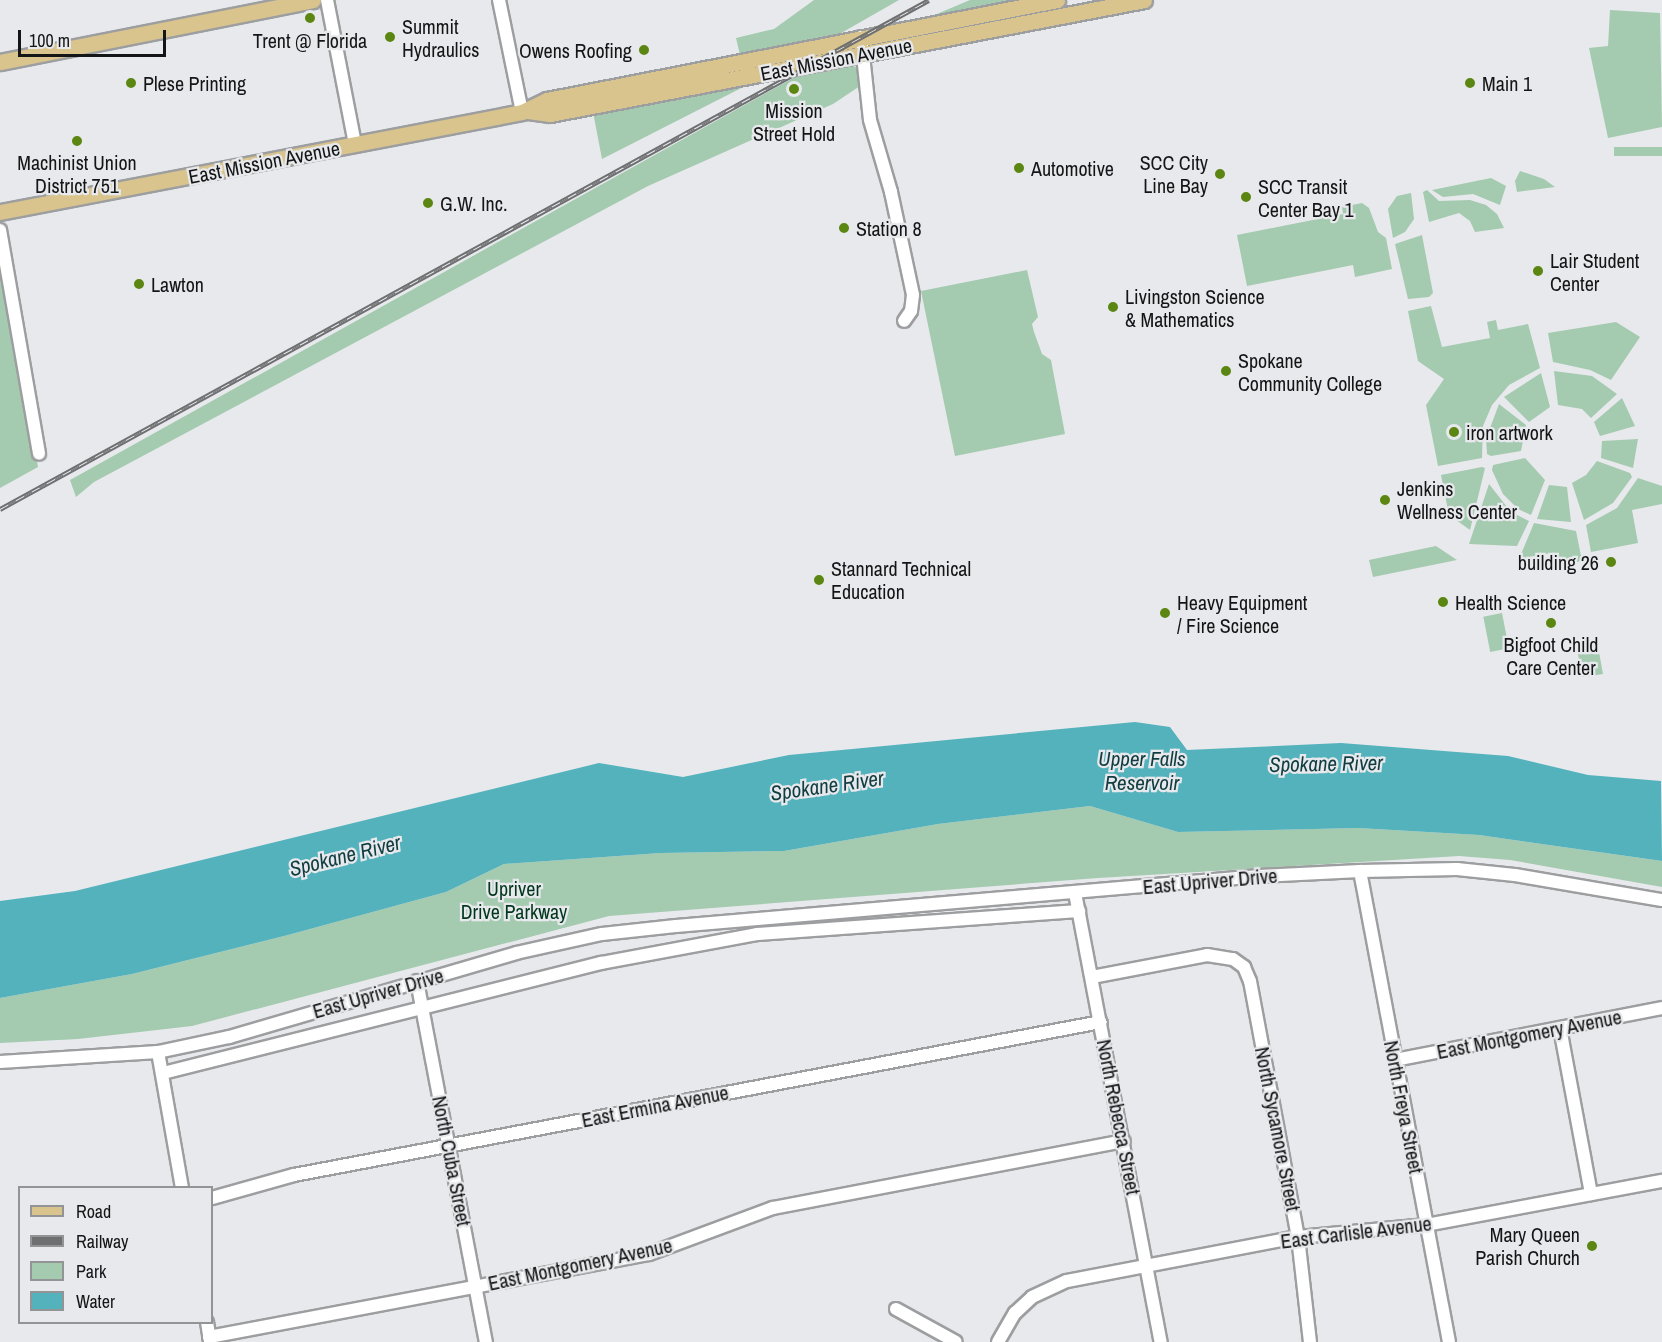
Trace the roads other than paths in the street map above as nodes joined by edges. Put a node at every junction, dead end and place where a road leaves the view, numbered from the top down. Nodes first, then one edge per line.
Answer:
1 (313, 0) edge
2 (327, 0) edge
3 (499, 0) edge
4 (1058, 0) edge
5 (1144, 0) edge
6 (861, 37) junction
7 (864, 54) junction
8 (0, 62) edge
9 (525, 112) junction
10 (355, 144) junction
11 (0, 212) edge
12 (0, 230) edge
13 (904, 321) dead end
14 (39, 454) dead end
15 (1360, 871) junction
16 (1075, 893) junction
17 (1662, 900) edge
18 (1079, 910) junction
19 (756, 920) junction
20 (757, 934) junction
21 (1092, 977) junction
22 (417, 981) junction
23 (1662, 1008) edge
24 (422, 1010) junction
25 (1101, 1022) junction
26 (1560, 1028) junction
27 (158, 1053) junction
28 (1395, 1060) junction
29 (0, 1062) edge
30 (162, 1073) junction
31 (1124, 1141) junction
32 (448, 1145) junction
33 (1662, 1181) edge
34 (182, 1186) edge
35 (1591, 1194) junction
36 (213, 1198) edge
37 (1426, 1225) junction
38 (1298, 1237) junction
39 (1147, 1265) junction
40 (476, 1285) junction
41 (896, 1309) dead end
42 (207, 1324) edge
43 (210, 1339) edge
44 (486, 1342) edge
45 (956, 1342) edge
46 (998, 1342) edge
47 (1161, 1342) edge
48 (1310, 1342) edge
49 (1449, 1342) edge

1 - 8 main road
2 - 10 street
3 - 9 street
4 - 6 main road, East Mission Avenue
5 - 7 main road, East Mission Avenue
6 - 7 street
6 - 9 main road, East Mission Avenue
7 - 9 main road, East Mission Avenue
7 - 13 street
9 - 10 main road, East Mission Avenue
10 - 11 main road, East Mission Avenue
12 - 14 street
15 - 16 street, East Upriver Drive
15 - 17 street, East Upriver Drive
15 - 28 street, North Freya Street
16 - 18 street, North Rebecca Street
16 - 19 street, East Upriver Drive
18 - 20 street, East Upriver Drive
18 - 21 street, North Rebecca Street
19 - 20 street
19 - 22 street, East Upriver Drive
20 - 24 street, East Upriver Drive
21 - 25 street, North Rebecca Street
21 - 38 street, North Sycamore Street
22 - 24 street, North Cuba Street
22 - 27 street, East Upriver Drive
23 - 26 street, East Montgomery Avenue
24 - 30 street, East Upriver Drive
24 - 32 street, North Cuba Street
25 - 31 street, North Rebecca Street
25 - 32 street, East Ermina Avenue
26 - 28 street, East Montgomery Avenue
26 - 35 street
27 - 29 street, East Upriver Drive
27 - 30 street
28 - 37 street, North Freya Street
30 - 34 street
31 - 39 street, North Rebecca Street
31 - 40 street, East Montgomery Avenue
32 - 36 street, East Ermina Avenue
32 - 40 street, North Cuba Street
33 - 35 street, East Carlisle Avenue
35 - 37 street, East Carlisle Avenue
37 - 38 street, East Carlisle Avenue
37 - 49 street, North Freya Street
38 - 39 street, East Carlisle Avenue
38 - 48 street, North Sycamore Street
39 - 46 street, East Carlisle Avenue
39 - 47 street, North Rebecca Street
40 - 43 street, East Montgomery Avenue
40 - 44 street, North Cuba Street
41 - 45 street
42 - 43 street

